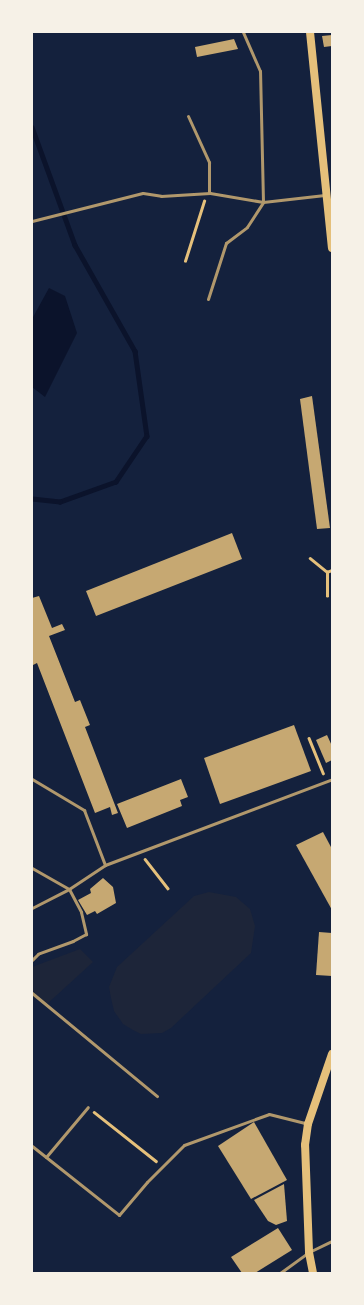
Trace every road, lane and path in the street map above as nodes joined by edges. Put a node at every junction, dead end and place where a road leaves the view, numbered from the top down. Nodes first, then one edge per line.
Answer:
1 (243, 32) edge
2 (310, 32) edge
3 (188, 116) dead end
4 (210, 193) junction
5 (326, 195) junction
6 (263, 202) junction
7 (32, 221) edge
8 (332, 248) edge
9 (185, 261) dead end
10 (208, 299) dead end
11 (310, 558) dead end
12 (332, 570) edge
13 (327, 572) junction
14 (327, 596) dead end
15 (309, 738) dead end
16 (32, 779) edge
17 (332, 779) edge
18 (327, 781) junction
19 (146, 862) dead end
20 (105, 865) junction
21 (32, 868) edge
22 (168, 888) dead end
23 (69, 889) junction
24 (32, 908) edge
25 (32, 960) edge
26 (32, 993) edge
27 (332, 1054) edge
28 (157, 1096) dead end
29 (88, 1107) joint
30 (308, 1124) junction
31 (32, 1146) edge
32 (46, 1157) junction
33 (163, 1166) junction
34 (332, 1241) edge
35 (309, 1252) junction
36 (280, 1273) edge
37 (313, 1273) edge

1 - 6 lane
2 - 5 main road
3 - 4 lane
4 - 6 lane
4 - 7 lane
4 - 9 path
5 - 6 lane
5 - 8 main road
6 - 10 lane
11 - 13 path
12 - 13 path
13 - 14 path
15 - 18 path
16 - 20 lane
17 - 18 lane
18 - 20 lane
19 - 22 path
20 - 23 lane
21 - 23 lane
23 - 24 lane
23 - 25 lane
26 - 28 lane
27 - 30 main road
29 - 32 lane
29 - 33 path
30 - 33 lane
30 - 35 main road
31 - 32 lane
32 - 33 lane
34 - 35 lane
35 - 36 lane
35 - 37 main road

